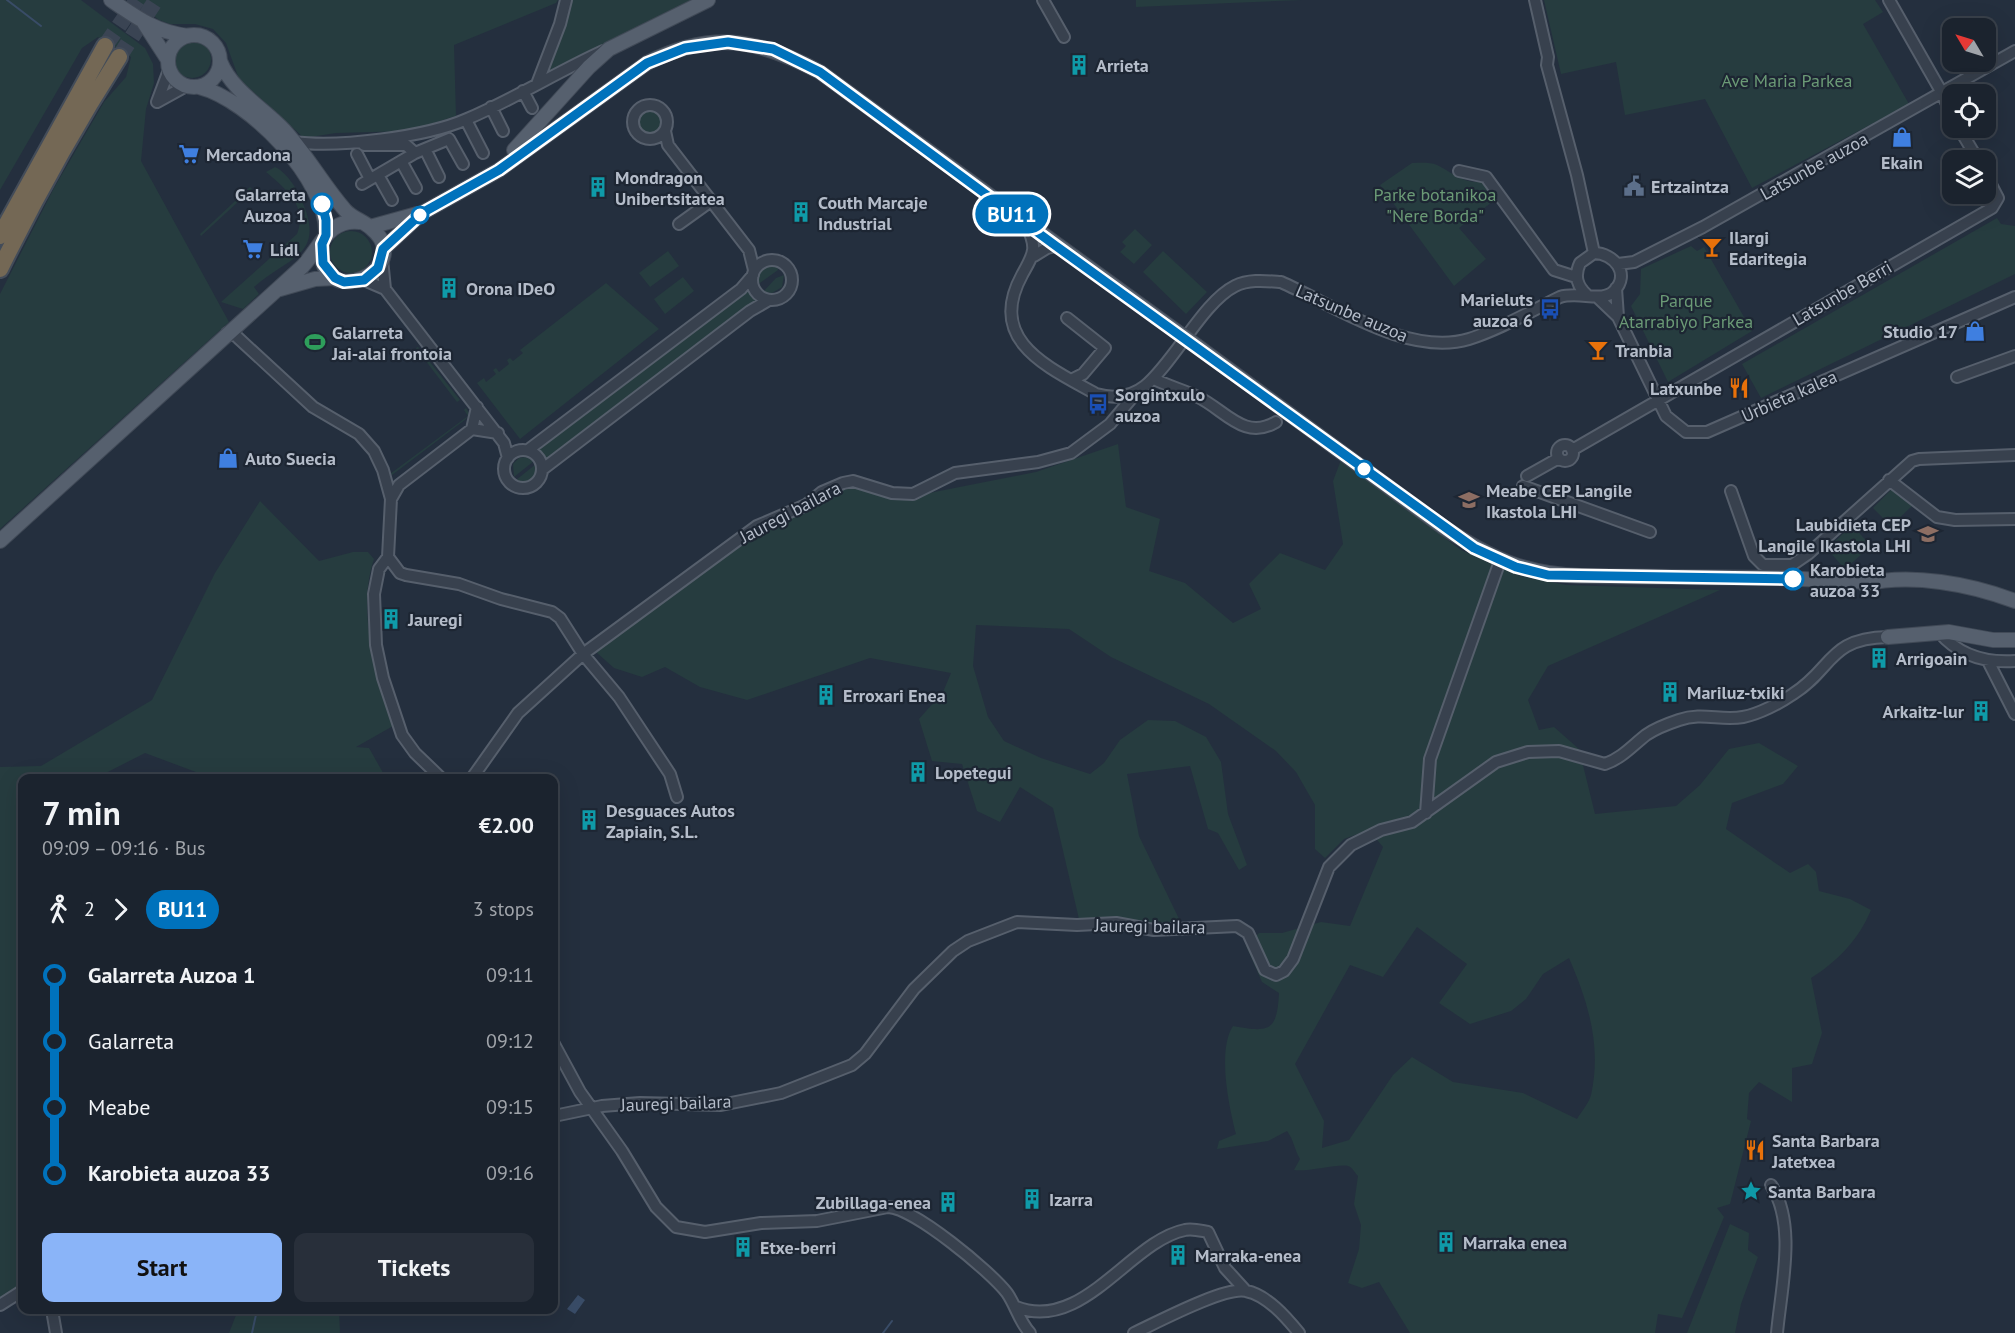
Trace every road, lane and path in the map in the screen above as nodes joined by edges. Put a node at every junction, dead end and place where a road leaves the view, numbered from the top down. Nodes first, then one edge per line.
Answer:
1 (111, 0) edge
2 (566, 0) edge
3 (708, 0) edge
4 (1043, 0) edge
5 (1535, 0) edge
6 (1889, 0) edge
7 (144, 23) junction
8 (188, 36) junction
9 (1064, 38) dead end
10 (105, 46) tunnel mouth
11 (609, 49) junction
12 (2015, 51) edge
13 (119, 57) tunnel mouth
14 (220, 61) junction
15 (169, 65) junction
16 (537, 84) junction
17 (1958, 84) edge
18 (192, 86) junction
19 (523, 91) junction
20 (1942, 93) joint
21 (491, 107) junction
22 (532, 108) dead end
23 (466, 120) junction
24 (503, 131) dead end
25 (665, 131) junction
26 (652, 138) junction
27 (360, 140) junction
28 (294, 142) junction
29 (323, 145) junction
30 (668, 145) junction
31 (420, 151) junction
32 (483, 153) dead end
33 (357, 154) dead end
34 (401, 161) junction
35 (463, 164) dead end
36 (316, 169) junction
37 (1459, 171) dead end
38 (439, 177) dead end
39 (370, 179) junction
40 (416, 188) dead end
41 (469, 189) junction
42 (392, 200) dead end
43 (711, 201) junction
44 (1994, 204) edge
45 (422, 213) junction
46 (365, 224) junction
47 (679, 224) dead end
48 (1026, 224) junction
49 (0, 236) edge
50 (324, 239) junction
51 (1056, 246) junction
52 (1594, 253) junction
53 (382, 254) junction
54 (752, 254) junction
55 (1034, 256) junction
56 (768, 260) junction
57 (1618, 264) junction
58 (0, 269) edge
59 (753, 272) junction
60 (1576, 277) junction
61 (335, 278) junction
62 (364, 280) junction
63 (1616, 288) junction
64 (385, 289) junction
65 (272, 292) junction
66 (1592, 296) junction
67 (2015, 297) edge
68 (769, 300) junction
69 (1618, 317) junction
70 (1067, 318) dead end
71 (227, 333) junction
72 (2015, 356) edge
73 (1090, 368) junction
74 (1957, 377) dead end
75 (1154, 379) junction
76 (1071, 380) junction
77 (1136, 393) junction
78 (1096, 394) junction
79 (1659, 400) junction
80 (477, 407) junction
81 (1276, 422) dead end
82 (472, 429) junction
83 (498, 434) junction
84 (506, 445) junction
85 (523, 450) junction
86 (2015, 455) edge
87 (508, 458) junction
88 (543, 469) junction
89 (1889, 480) junction
90 (390, 481) junction
91 (1731, 491) dead end
92 (2015, 519) edge
93 (1650, 532) dead end
94 (0, 541) edge
95 (388, 557) junction
96 (1500, 561) junction
97 (2014, 601) edge
98 (1939, 632) junction
99 (1887, 637) joint
100 (2012, 638) edge
101 (583, 654) junction
102 (1988, 661) junction
103 (2015, 661) edge
104 (2015, 714) edge
105 (437, 774) edge
106 (475, 774) edge
107 (677, 797) dead end
108 (1426, 813) junction
109 (558, 1051) edge
110 (592, 1109) junction
111 (558, 1115) edge
112 (1772, 1185) dead end
113 (1245, 1290) junction
114 (18, 1294) edge
115 (0, 1305) edge
116 (1015, 1307) junction
117 (53, 1314) edge
118 (56, 1333) edge
119 (1030, 1333) edge
120 (1134, 1333) edge
121 (1299, 1333) edge
122 (1777, 1333) edge

1 - 7 main road
2 - 16 street
3 - 11 main road
4 - 9 street
5 - 52 street
6 - 20 street
7 - 8 main road
7 - 15 main road
8 - 14 main road
8 - 15 main road
10 - 49 highway
11 - 16 street
11 - 41 main road
12 - 17 street, Latsunbe auzoa
13 - 58 highway
14 - 18 main road
14 - 28 main road
15 - 18 main road
15 - 18 street
16 - 19 street
18 - 50 main road
19 - 21 street
19 - 22 street
20 - 57 street, Latsunbe auzoa
21 - 23 street
21 - 24 street
23 - 27 street
23 - 32 street
25 - 26 street
25 - 26 street
25 - 30 street
26 - 30 street
27 - 29 street
27 - 31 street
28 - 29 street
28 - 36 main road
29 - 36 street
30 - 43 street
31 - 34 street
31 - 35 street
31 - 38 street
33 - 39 street
34 - 39 street
34 - 40 street
36 - 46 main road
37 - 60 street
39 - 42 street
41 - 45 main road
41 - 48 main road
43 - 47 street
43 - 54 street
44 - 79 street, Latsunbe Berri
45 - 46 main road
45 - 53 main road
46 - 50 main road
46 - 53 main road
48 - 51 main road
48 - 55 street
50 - 61 main road
50 - 65 main road
51 - 55 street
51 - 96 main road, bridge
52 - 57 street
52 - 60 street
53 - 62 main road
53 - 64 street
54 - 56 street
54 - 59 street
55 - 76 street
56 - 59 street
56 - 68 street
57 - 63 street
59 - 68 street
59 - 85 street
60 - 66 street
61 - 62 main road
61 - 65 main road
62 - 64 street
63 - 66 street
63 - 69 street, Urbieta kalea
64 - 80 street
65 - 71 main road
66 - 69 street, Urbieta kalea
66 - 75 street, Latsunbe auzoa
67 - 79 street, Urbieta kalea
68 - 88 street
69 - 79 street, Urbieta kalea
70 - 73 street
71 - 90 street
71 - 94 main road
72 - 74 street
73 - 76 street
73 - 78 street
75 - 77 street, Latsunbe auzoa
75 - 81 street
76 - 78 street
77 - 78 street
77 - 101 street, Jauregi bailara
79 - 93 street
80 - 82 street
80 - 83 street
82 - 83 street
82 - 90 street
83 - 84 street
84 - 85 street
84 - 87 street
85 - 87 street
85 - 88 street
86 - 89 street
87 - 88 street
89 - 91 street
89 - 92 street
90 - 95 street
95 - 101 street
95 - 105 street
96 - 97 main road
96 - 108 street
98 - 99 main road
98 - 100 main road
98 - 102 street
99 - 108 street, Jauregi bailara
101 - 106 street, Jauregi bailara
101 - 107 street
102 - 103 street
102 - 104 street
108 - 110 street, Jauregi bailara
109 - 110 street, Jauregi bailara
110 - 111 street, Jauregi bailara
110 - 116 street, Jauregi bailara
112 - 122 street
113 - 116 street
113 - 120 street
113 - 121 street
114 - 115 street
116 - 119 street, Jauregi bailara
117 - 118 street

